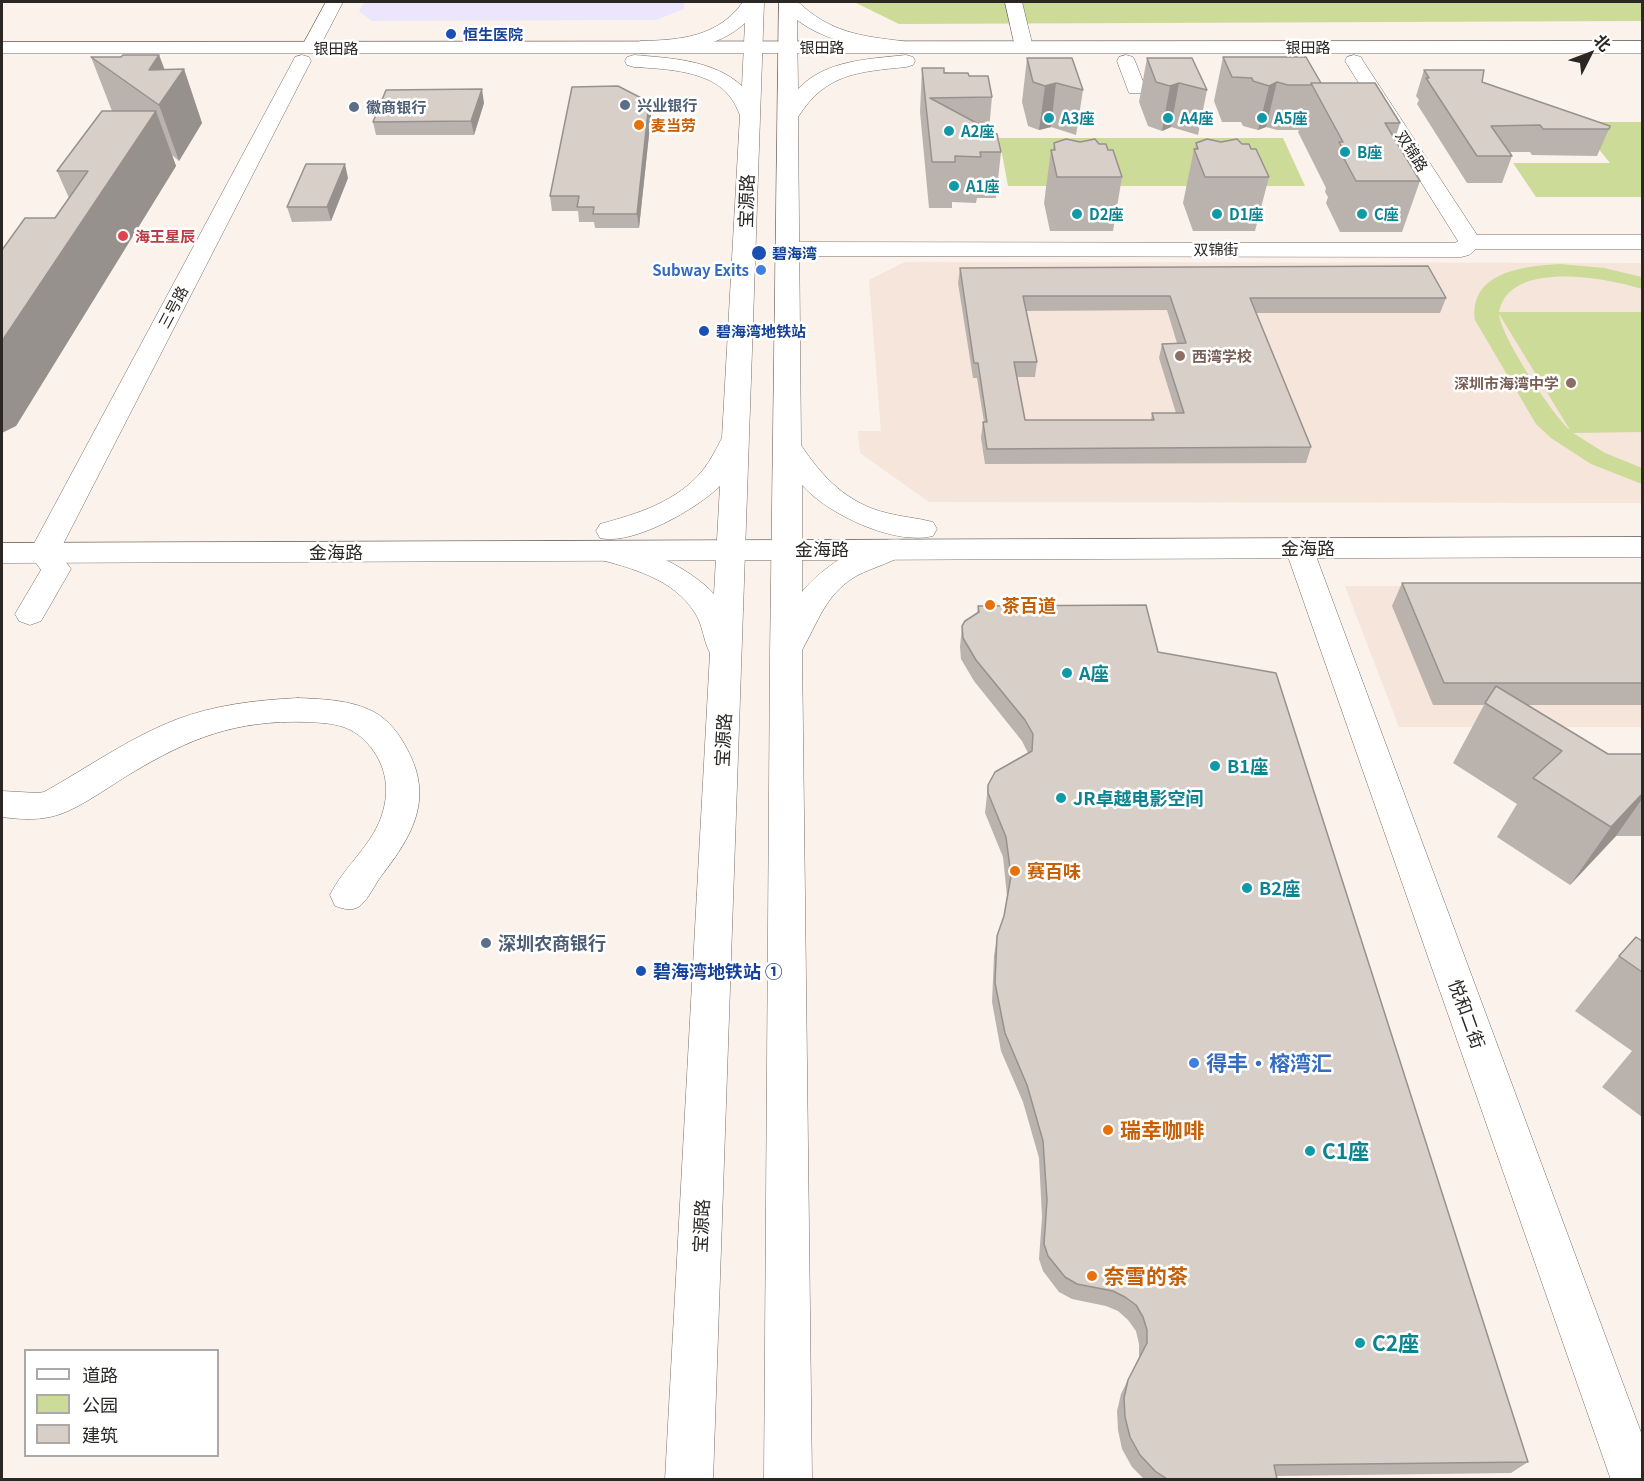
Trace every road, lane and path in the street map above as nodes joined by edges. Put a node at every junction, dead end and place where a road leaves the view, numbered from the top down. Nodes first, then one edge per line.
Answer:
1 (334, 2) edge
2 (754, 2) edge
3 (788, 2) edge
4 (1013, 2) edge
5 (1023, 47) junction
6 (1642, 47) edge
7 (2, 48) edge
8 (306, 54) junction
9 (636, 54) junction
10 (753, 54) junction
11 (788, 54) junction
12 (904, 54) junction
13 (2, 61) edge
14 (1126, 61) junction
15 (1354, 61) junction
16 (1642, 61) edge
17 (1136, 89) dead end
18 (750, 115) junction
19 (788, 119) junction
20 (1470, 242) junction
21 (1642, 242) edge
22 (787, 249) junction
23 (736, 435) junction
24 (787, 443) junction
25 (1642, 527) edge
26 (923, 529) junction
27 (2, 531) edge
28 (733, 540) junction
29 (788, 540) junction
30 (607, 541) junction
31 (49, 542) junction
32 (1642, 547) edge
33 (896, 548) junction
34 (1299, 548) junction
35 (2, 553) edge
36 (30, 614) dead end
37 (786, 656) junction
38 (725, 675) junction
39 (2, 804) edge
40 (348, 896) dead end
41 (689, 1479) edge
42 (788, 1479) edge
43 (1635, 1479) edge

1 - 8 street, 三号路
2 - 9 street
2 - 10 street, 宝源路
3 - 11 street
3 - 12 street
4 - 5 street
5 - 6 street, 银田路
5 - 12 street, 银田路
7 - 8 street, 银田路
8 - 9 street, 银田路
8 - 13 street, 银田路
8 - 31 street, 三号路
9 - 10 street, 银田路
9 - 18 street
10 - 11 street, 银田路
10 - 18 street, 宝源路
11 - 12 street, 银田路
11 - 19 street
12 - 14 street, 银田路
12 - 19 street
14 - 15 street, 银田路
14 - 17 street
15 - 16 street, 银田路
15 - 20 street, 双锦路
18 - 23 street, 宝源路
19 - 22 street
20 - 21 street, 双锦街
20 - 22 street, 双锦街
22 - 24 street
23 - 28 street, 宝源路
23 - 30 street
24 - 26 street
24 - 29 street
25 - 26 street, 金海路
26 - 29 street, 金海路
27 - 31 street, 金海路
28 - 29 street, 金海路
28 - 30 street, 金海路
28 - 38 street, 宝源路
29 - 33 street, 金海路
29 - 37 street
30 - 31 street, 金海路
30 - 38 street
31 - 35 street, 金海路
31 - 36 street
32 - 34 street, 金海路
33 - 34 street, 金海路
33 - 37 street
34 - 43 street, 悦和二街
37 - 42 street
38 - 41 street, 宝源路
39 - 40 street

